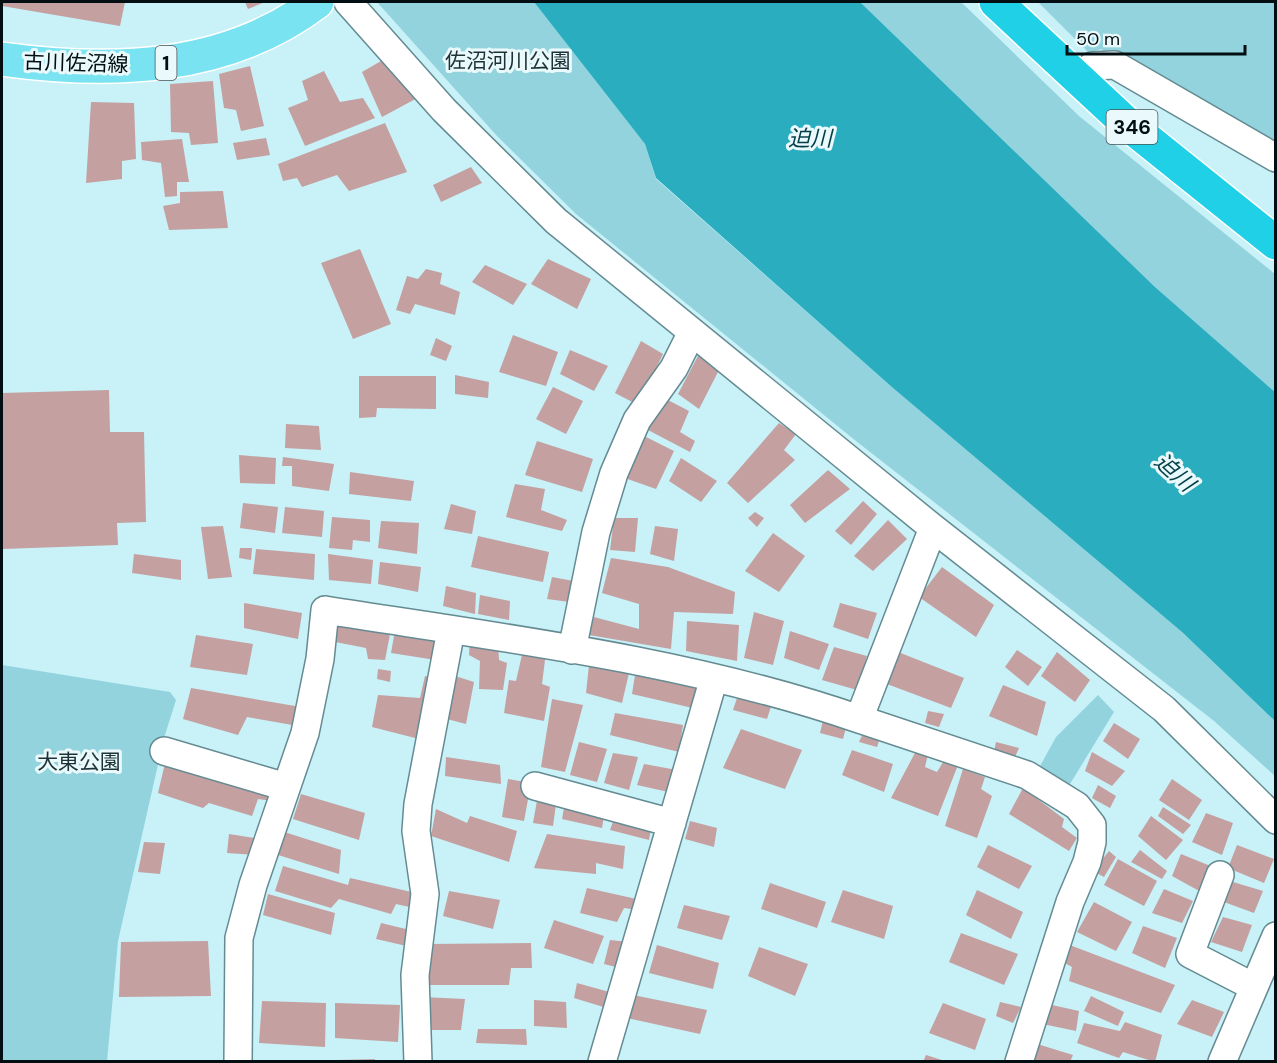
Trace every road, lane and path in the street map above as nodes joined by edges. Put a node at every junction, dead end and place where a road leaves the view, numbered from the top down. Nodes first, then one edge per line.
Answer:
1 (317, 2) edge
2 (348, 2) edge
3 (996, 2) edge
4 (2, 59) edge
5 (1076, 79) junction
6 (1275, 158) edge
7 (1275, 243) edge
8 (692, 332) junction
9 (933, 528) junction
10 (451, 630) junction
11 (572, 650) junction
12 (714, 678) junction
13 (859, 719) junction
14 (164, 752) dead end
15 (535, 786) dead end
16 (286, 788) junction
17 (1275, 820) edge
18 (672, 823) junction
19 (1220, 876) dead end
20 (1275, 936) edge
21 (1254, 987) junction
22 (238, 1062) edge
23 (418, 1062) edge
24 (602, 1062) edge
25 (1019, 1062) edge
26 (1222, 1062) edge

1 - 4 main road, 古川佐沼線 / 1
2 - 8 street
3 - 5 highway, 346
5 - 6 street
5 - 7 highway, 346
8 - 9 street
8 - 11 street
9 - 13 street
9 - 17 street
10 - 11 street
10 - 16 street
10 - 23 street
11 - 12 street
12 - 13 street
12 - 18 street
13 - 25 street
14 - 16 street
15 - 18 street
16 - 22 street
18 - 24 street
19 - 21 street
20 - 21 street
21 - 26 street

